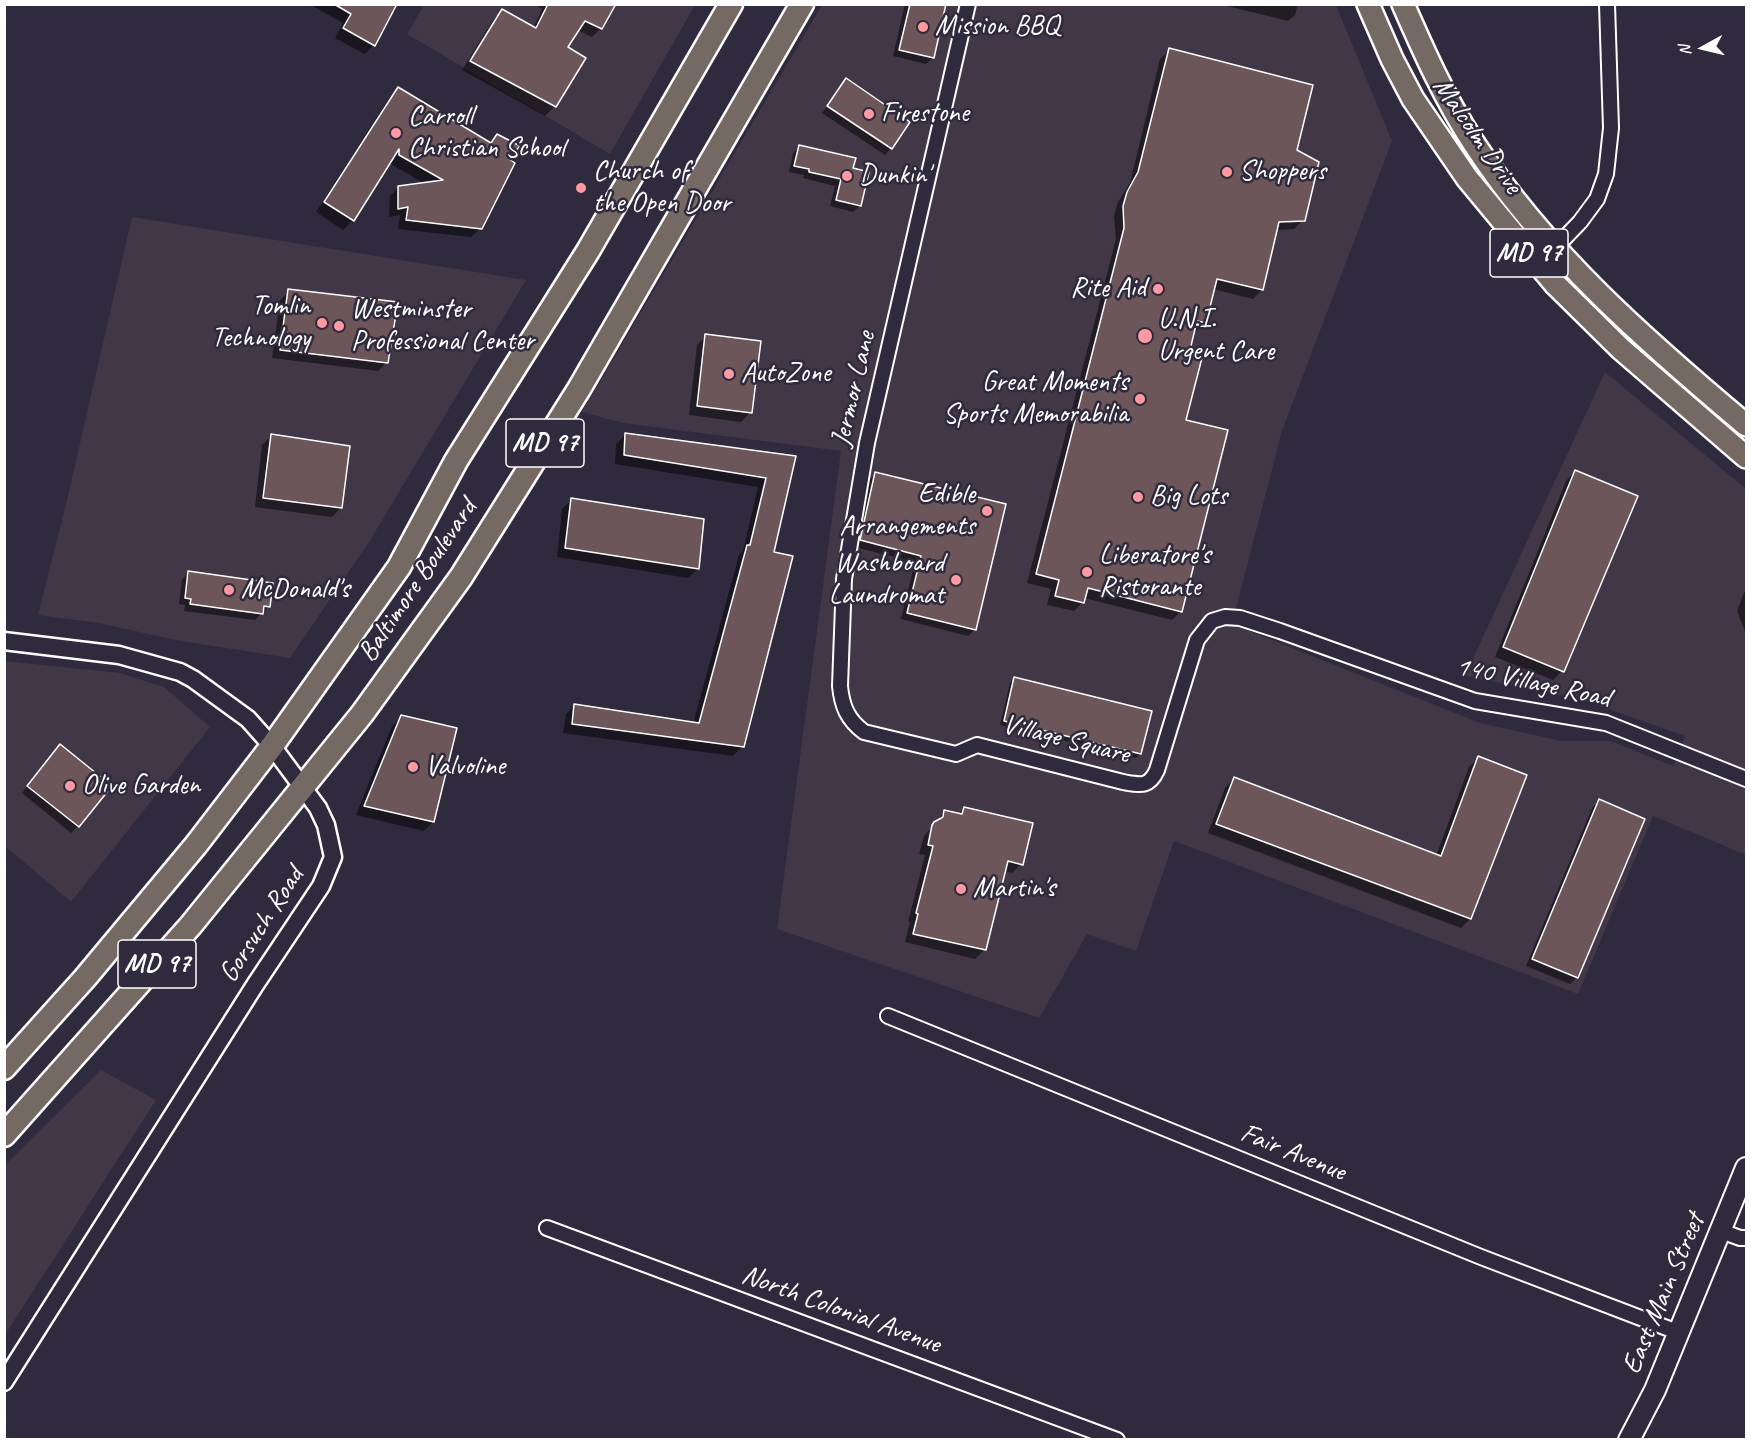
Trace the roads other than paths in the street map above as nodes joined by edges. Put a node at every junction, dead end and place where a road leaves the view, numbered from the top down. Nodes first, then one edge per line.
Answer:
1 (731, 4) edge
2 (802, 4) edge
3 (968, 4) edge
4 (1368, 4) edge
5 (1403, 4) edge
6 (1607, 4) edge
7 (1555, 248) junction
8 (1746, 425) edge
9 (1746, 456) edge
10 (1240, 618) joint
11 (4, 641) edge
12 (913, 744) joint
13 (272, 746) junction
14 (1746, 779) edge
15 (303, 788) junction
16 (888, 1016) dead end
17 (4, 1068) edge
18 (4, 1135) edge
19 (1746, 1168) edge
20 (547, 1228) dead end
21 (1721, 1231) junction
22 (1746, 1238) edge
23 (1680, 1332) junction
24 (4, 1382) edge
25 (1117, 1440) edge
26 (1629, 1440) edge

1 - 13 highway, Baltimore Boulevard / MD 97
2 - 15 highway, Baltimore Boulevard / MD 97
3 - 12 street, Jermor Lane
4 - 9 main road, Malcolm Drive / MD 97
5 - 7 main road, Malcolm Drive / MD 97
6 - 7 street
7 - 8 main road, Malcolm Drive / MD 97
10 - 12 street, Village Square
10 - 14 street, 140 Village Road
11 - 13 street, Gorsuch Road
13 - 15 street, Gorsuch Road
13 - 17 highway, Baltimore Boulevard / MD 97
15 - 18 highway, Baltimore Boulevard / MD 97
15 - 24 street, Gorsuch Road
16 - 23 street, Fair Avenue
19 - 21 main road, East Main Street
20 - 25 street, North Colonial Avenue
21 - 22 street
21 - 23 main road, East Main Street
23 - 26 main road, East Main Street

